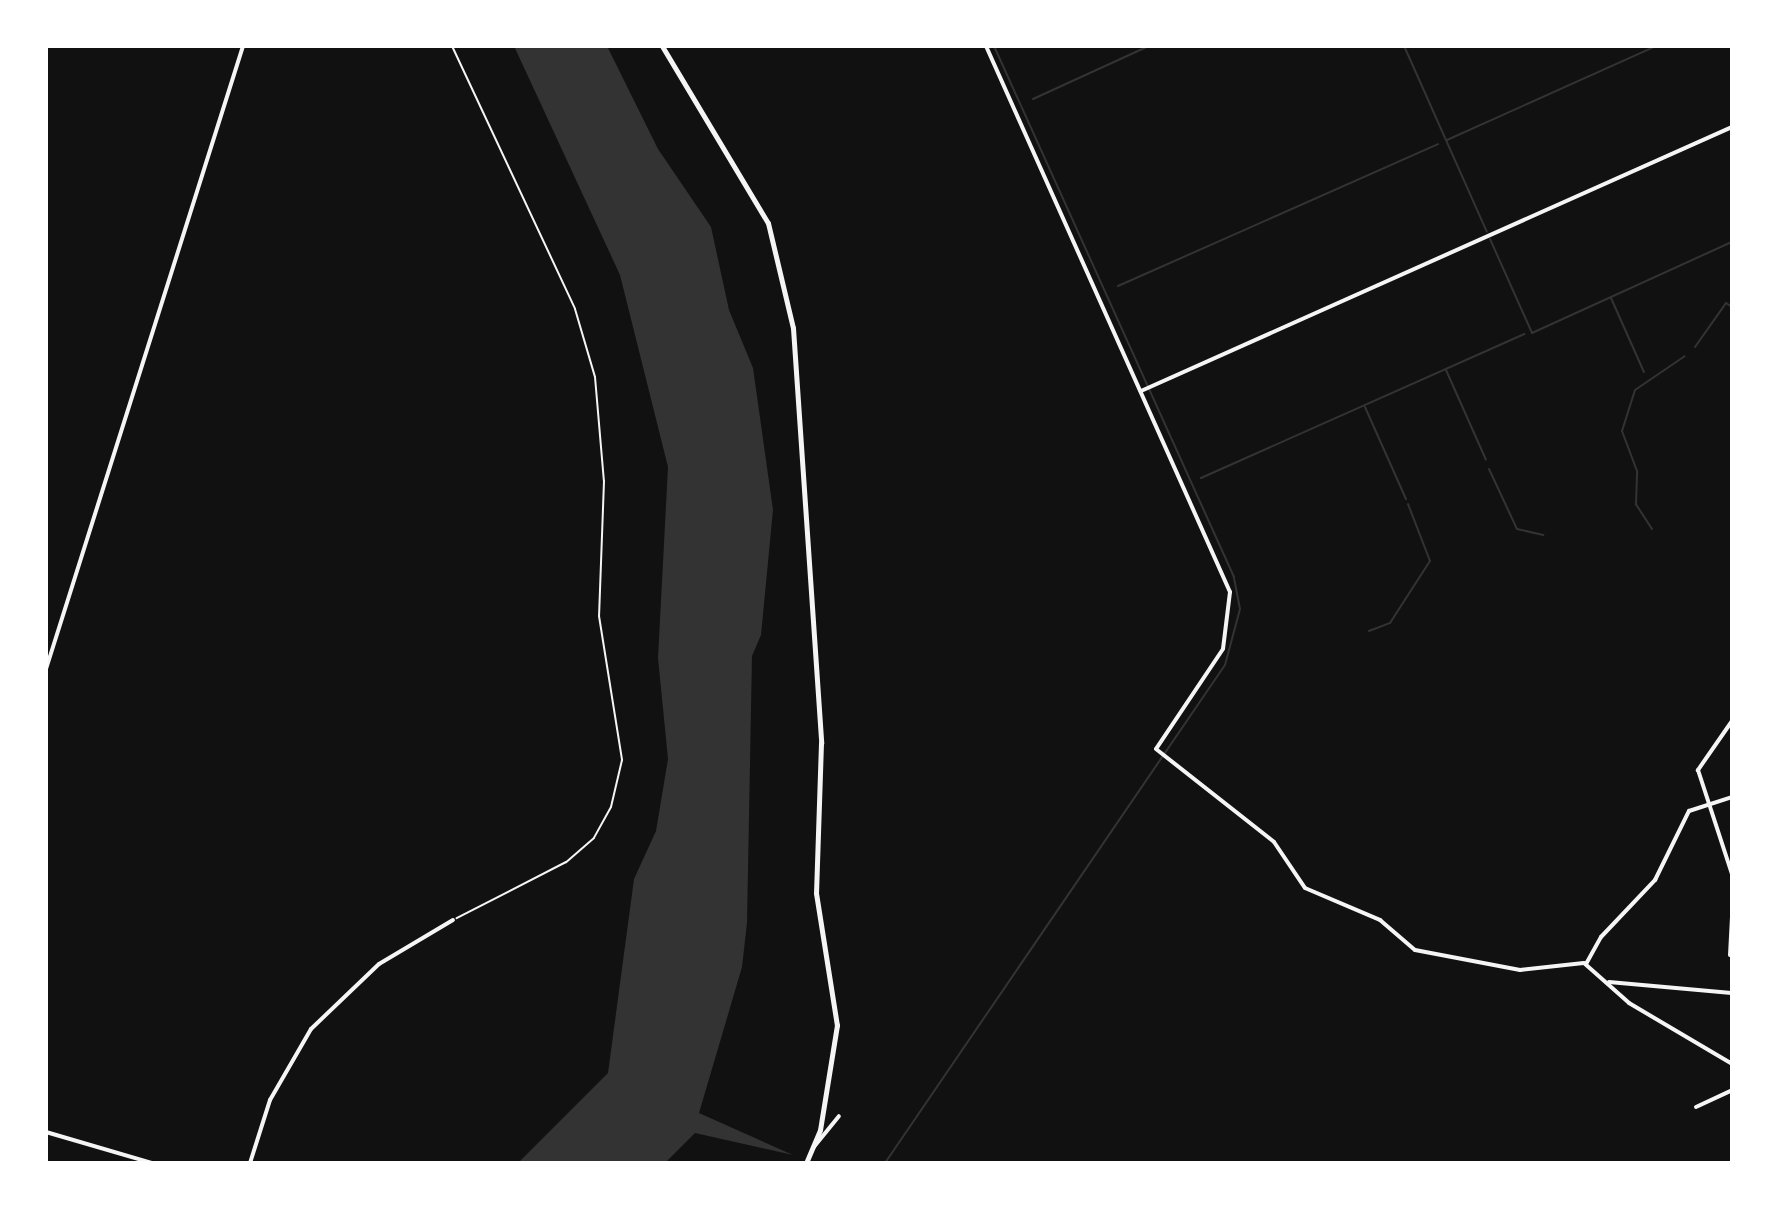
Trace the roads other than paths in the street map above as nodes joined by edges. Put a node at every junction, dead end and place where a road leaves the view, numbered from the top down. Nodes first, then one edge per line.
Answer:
1 (243, 46) edge
2 (662, 46) edge
3 (986, 46) edge
4 (1732, 127) edge
5 (1143, 390) junction
6 (46, 669) edge
7 (1732, 721) edge
8 (1732, 797) edge
9 (1708, 800) junction
10 (1732, 874) edge
11 (1732, 916) edge
12 (453, 920) dead end
13 (1730, 955) edge
14 (1586, 964) junction
15 (1609, 982) junction
16 (1732, 993) edge
17 (1732, 1064) edge
18 (1732, 1090) edge
19 (1696, 1107) dead end
20 (839, 1116) dead end
21 (46, 1132) edge
22 (813, 1148) junction
23 (152, 1163) edge
24 (250, 1163) edge
25 (806, 1163) edge

1 - 6 street
2 - 22 main road
3 - 5 street
4 - 5 street
5 - 14 street
7 - 9 street
8 - 9 street
9 - 10 street
9 - 14 street
11 - 13 street
12 - 24 street
14 - 15 street
15 - 16 street
15 - 17 street
18 - 19 street
20 - 22 street
21 - 23 street
22 - 25 main road

